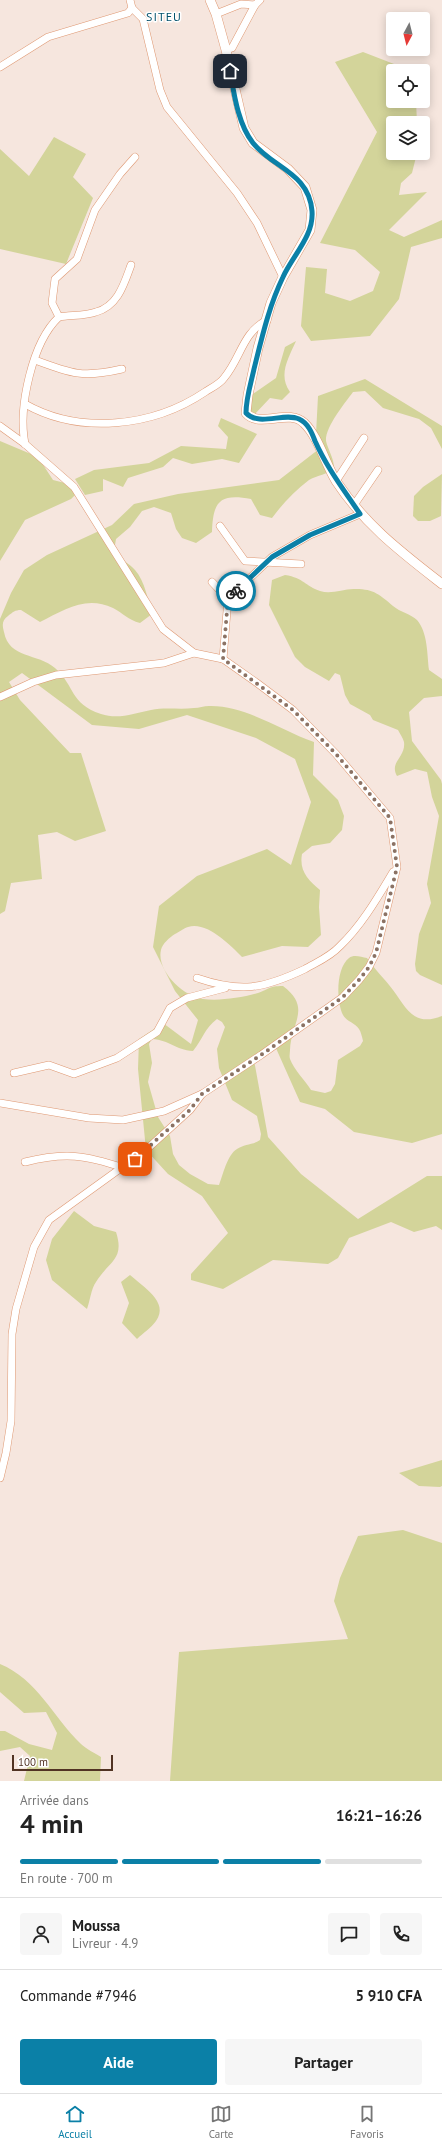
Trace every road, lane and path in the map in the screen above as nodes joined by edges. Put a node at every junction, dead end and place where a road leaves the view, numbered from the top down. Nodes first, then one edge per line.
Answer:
1 (130, 0) edge
2 (210, 0) edge
3 (257, 3) edge
4 (132, 8) junction
5 (216, 14) junction
6 (226, 50) junction
7 (0, 68) edge
8 (135, 157) dead end
9 (132, 265) dead end
10 (283, 277) junction
11 (59, 317) junction
12 (267, 320) junction
13 (36, 360) junction
14 (122, 369) dead end
15 (25, 404) junction
16 (0, 426) edge
17 (364, 438) dead end
18 (25, 444) junction
19 (378, 470) dead end
20 (336, 481) junction
21 (354, 505) junction
22 (360, 514) junction
23 (220, 526) dead end
24 (264, 563) junction
25 (301, 564) dead end
26 (212, 582) dead end
27 (442, 584) edge
28 (228, 599) junction
29 (194, 653) junction
30 (223, 659) junction
31 (0, 697) edge
32 (397, 867) junction
33 (197, 978) dead end
34 (229, 987) junction
35 (14, 1073) dead end
36 (202, 1094) junction
37 (0, 1103) edge
38 (25, 1162) dead end
39 (124, 1168) junction
40 (0, 1478) edge

1 - 4 street
2 - 5 street
3 - 5 street
3 - 6 street
4 - 7 street
4 - 10 street
5 - 6 street
6 - 10 street
8 - 11 street
9 - 11 street
10 - 12 street
11 - 13 street
12 - 15 street
12 - 20 street
13 - 14 street
13 - 15 street
15 - 18 street
16 - 18 street
17 - 20 street
18 - 29 street
19 - 21 street
20 - 21 street
21 - 22 street
22 - 24 street
22 - 27 street
23 - 24 street
24 - 25 street
24 - 28 street
26 - 28 street
28 - 30 street
29 - 30 street
29 - 31 street
30 - 32 street
32 - 34 street
32 - 36 street
33 - 34 street
34 - 35 street
36 - 37 street
36 - 39 street
38 - 39 street
39 - 40 street

